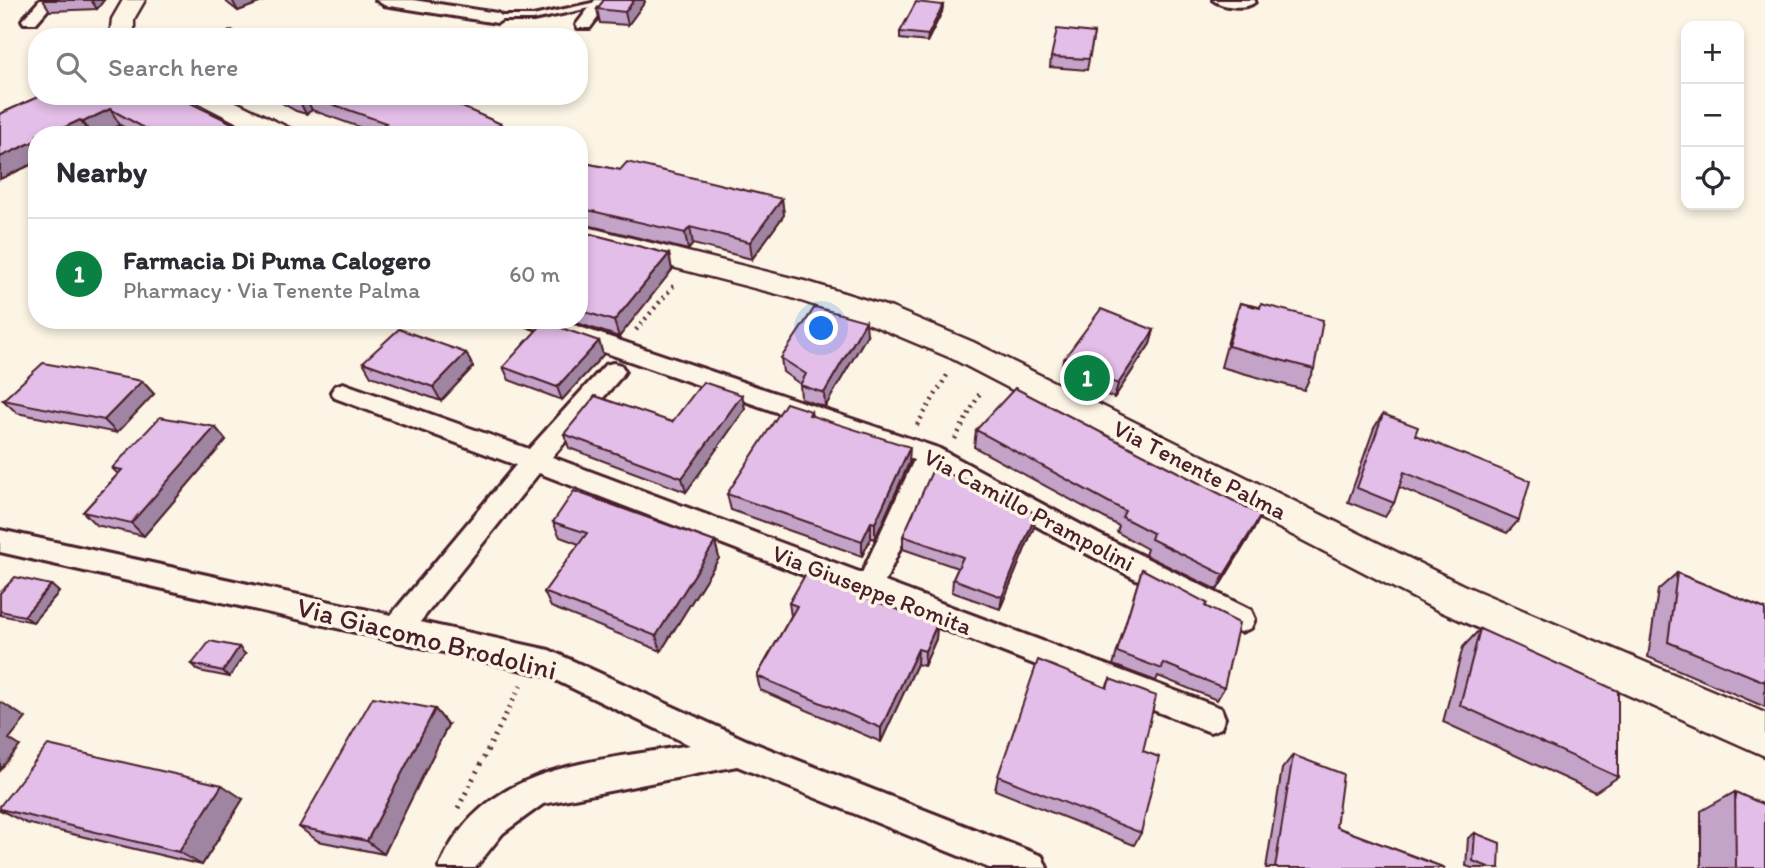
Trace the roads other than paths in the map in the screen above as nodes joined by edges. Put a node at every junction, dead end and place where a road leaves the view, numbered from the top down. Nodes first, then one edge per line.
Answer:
1 (48, 0) edge
2 (134, 0) edge
3 (384, 0) edge
4 (1221, 0) edge
5 (602, 1) edge
6 (1247, 1) edge
7 (497, 18) joint
8 (30, 20) dead end
9 (584, 25) dead end
10 (122, 28) edge
11 (222, 105) edge
12 (264, 126) edge
13 (588, 236) edge
14 (553, 329) edge
15 (617, 360) junction
16 (343, 392) dead end
17 (925, 454) junction
18 (534, 461) junction
19 (0, 541) edge
20 (869, 589) junction
21 (1241, 619) dead end
22 (398, 628) junction
23 (1210, 718) dead end
24 (1765, 735) edge
25 (737, 751) junction
26 (1015, 865) edge
27 (456, 868) edge

1 - 8 street
2 - 10 main road
3 - 7 street
4 - 6 street
5 - 7 lane
5 - 9 street
11 - 12 main road
13 - 24 main road, Via Tenente Palma
14 - 15 street, Via Camillo Prampolini
15 - 17 street, Via Camillo Prampolini
15 - 18 street
16 - 18 street, Via Giuseppe Romita
17 - 20 street
17 - 21 street, Via Camillo Prampolini
18 - 20 street, Via Giuseppe Romita
18 - 22 street
19 - 22 street, Via Giacomo Brodolini
20 - 23 street, Via Giuseppe Romita
22 - 25 street, Via Giacomo Brodolini
25 - 26 street, Via Giacomo Brodolini
25 - 27 street

